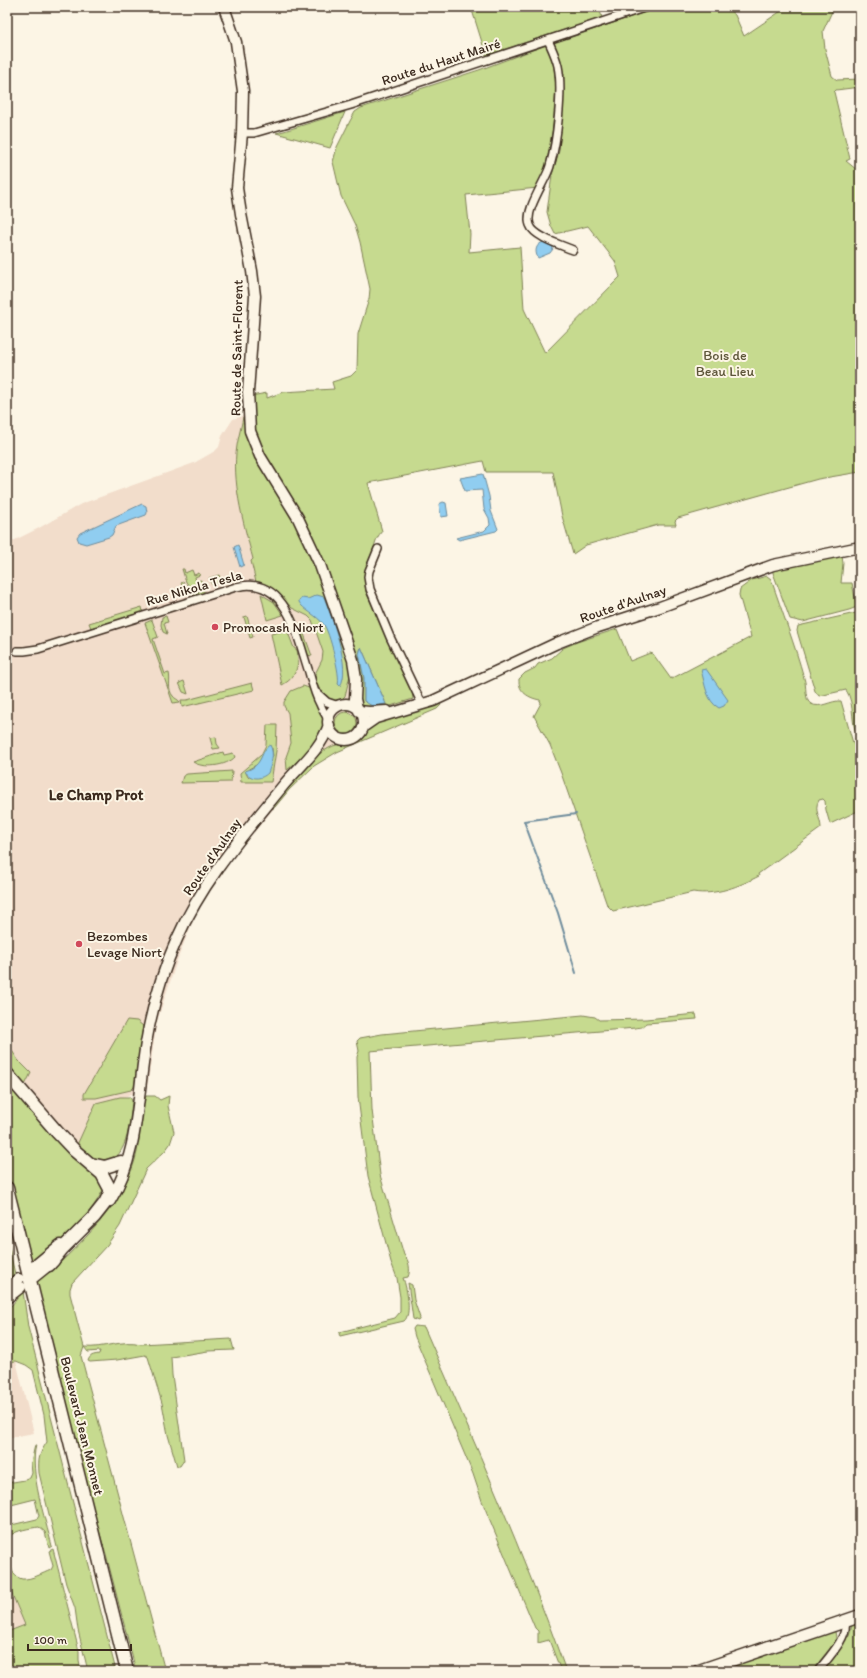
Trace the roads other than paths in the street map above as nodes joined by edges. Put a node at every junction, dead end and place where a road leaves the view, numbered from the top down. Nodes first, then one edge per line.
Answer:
1 (224, 7) edge
2 (646, 7) edge
3 (548, 40) junction
4 (242, 133) junction
5 (573, 250) dead end
6 (860, 547) edge
7 (378, 549) dead end
8 (17, 651) dead end
9 (355, 670) junction
10 (316, 692) junction
11 (422, 704) junction
12 (341, 705) junction
13 (403, 709) junction
14 (358, 710) junction
15 (329, 723) junction
16 (363, 728) junction
17 (340, 739) junction
18 (313, 753) junction
19 (7, 1074) edge
20 (133, 1135) junction
21 (120, 1162) junction
22 (91, 1164) junction
23 (110, 1186) junction
24 (7, 1188) edge
25 (7, 1206) edge
26 (49, 1265) junction
27 (7, 1288) edge
28 (7, 1298) edge
29 (86, 1506) junction
30 (860, 1616) edge
31 (845, 1621) junction
32 (122, 1671) edge
33 (127, 1671) edge
34 (131, 1671) edge
35 (699, 1671) edge
36 (818, 1671) edge

1 - 4 street, Route de Saint-Florent
2 - 3 street, Route du Haut Mairé
3 - 4 street, Route du Haut Mairé
3 - 5 street
4 - 9 street, Route de Saint-Florent
6 - 11 street, Route d'Aulnay
7 - 11 street
8 - 10 street, Rue Nikola Tesla
9 - 12 street, Route de Saint-Florent
9 - 14 street, Route de Saint-Florent
10 - 12 street
10 - 15 street, Rue Nikola Tesla
11 - 13 street, Route d'Aulnay
12 - 14 street
12 - 15 street
13 - 14 street, Route d'Aulnay
13 - 16 street, Route d'Aulnay
14 - 16 street
15 - 17 street
15 - 18 street, Route d'Aulnay
16 - 17 street
17 - 18 street, Route d'Aulnay
18 - 20 street, Route d'Aulnay
19 - 22 main road
20 - 21 street
20 - 26 street
21 - 22 main road
21 - 23 street
22 - 23 main road
23 - 26 main road
23 - 26 street
24 - 29 main road, Boulevard Jean Monnet
25 - 32 main road, Boulevard Jean Monnet
27 - 28 street
29 - 33 main road, Boulevard Jean Monnet
29 - 34 main road
30 - 31 main road
31 - 35 main road
31 - 36 street

